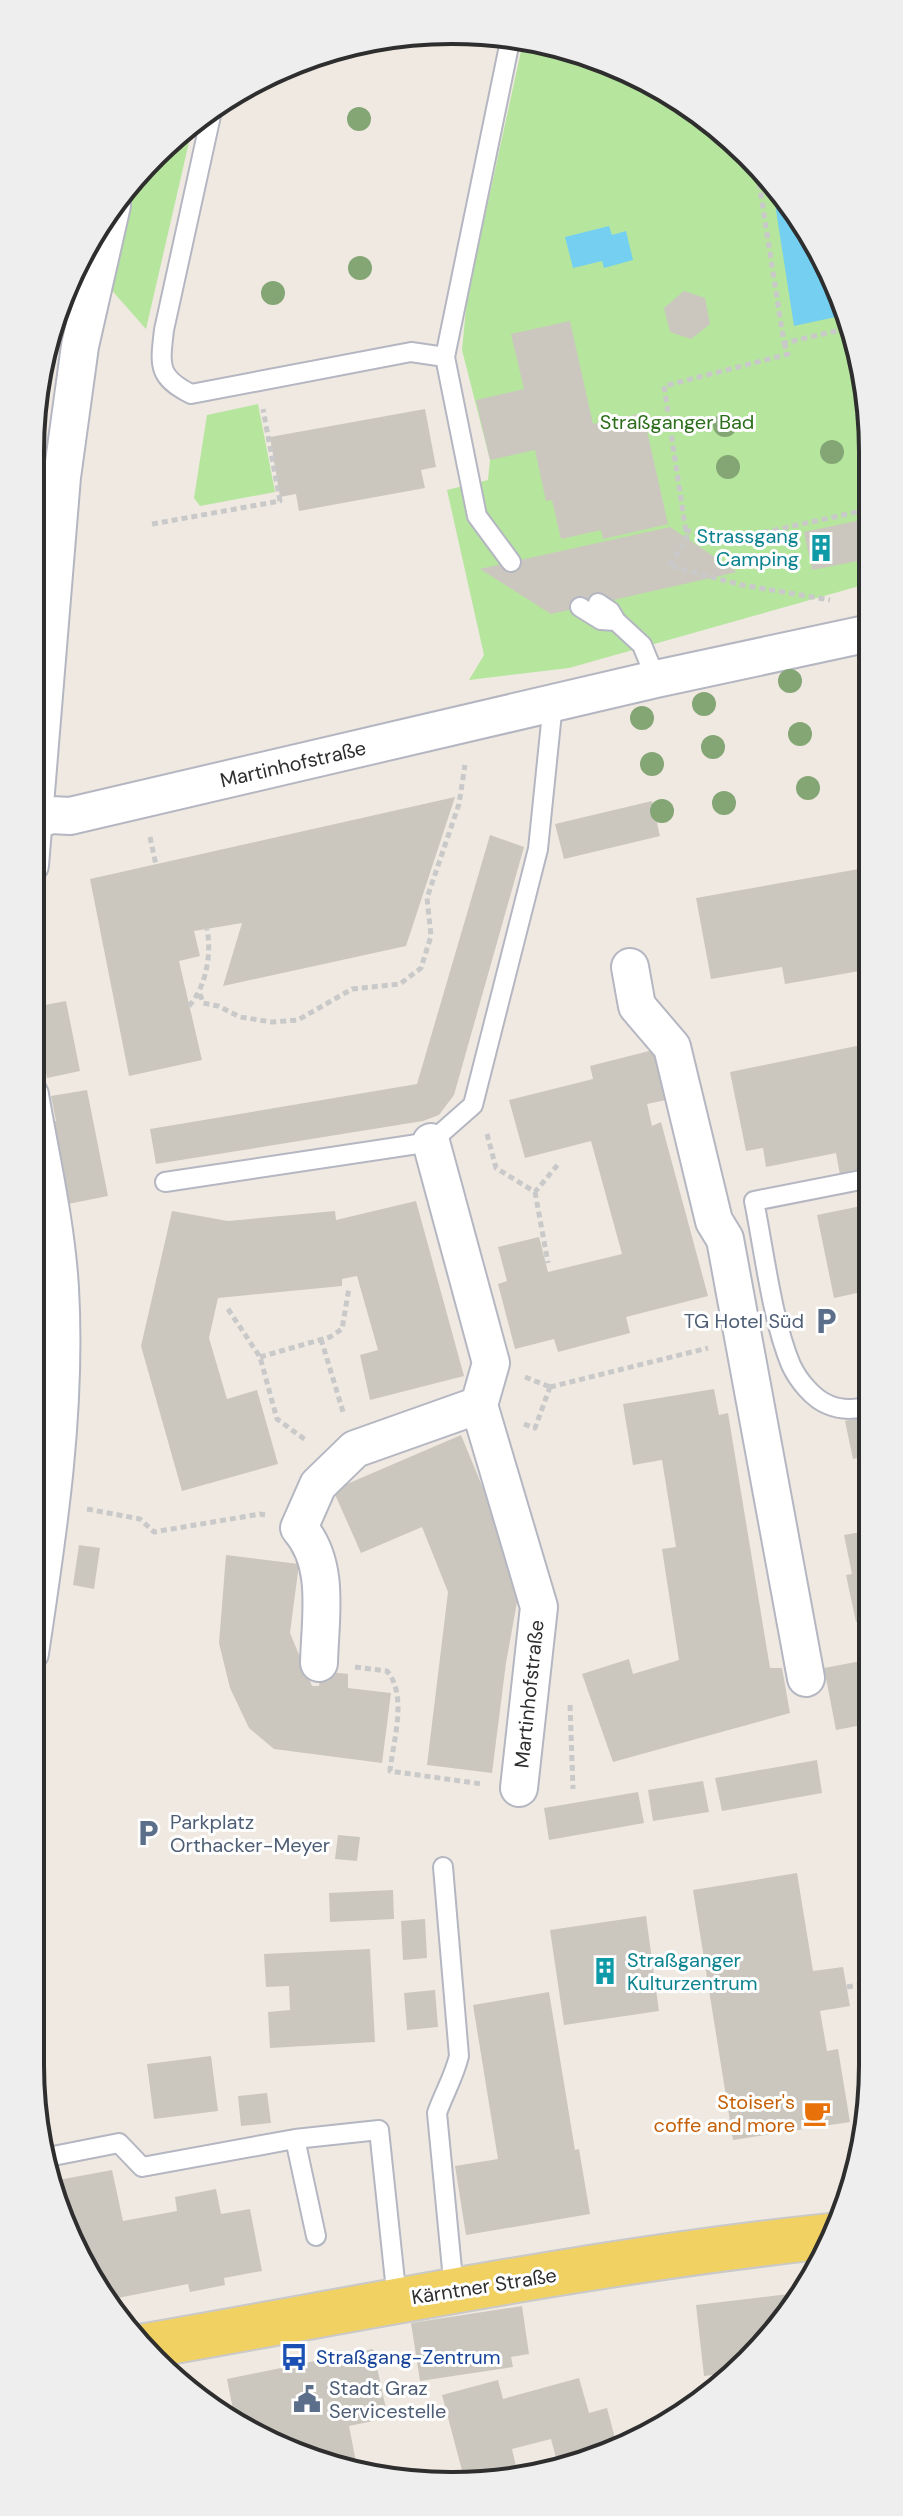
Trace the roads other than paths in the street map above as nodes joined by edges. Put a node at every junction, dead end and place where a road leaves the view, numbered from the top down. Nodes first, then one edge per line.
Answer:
1 (509, 48) edge
2 (209, 124) edge
3 (104, 240) edge
4 (445, 357) junction
5 (514, 558) dead end
6 (589, 605) dead end
7 (859, 635) edge
8 (656, 679) junction
9 (44, 685) edge
10 (553, 703) junction
11 (44, 818) edge
12 (630, 967) dead end
13 (431, 1142) junction
14 (44, 1175) edge
15 (859, 1180) edge
16 (165, 1182) dead end
17 (479, 1405) junction
18 (859, 1408) edge
19 (44, 1562) edge
20 (319, 1663) road end
21 (806, 1678) dead end
22 (519, 1788) road end
23 (443, 1867) dead end
24 (295, 2139) junction
25 (55, 2156) edge
26 (316, 2236) dead end
27 (820, 2237) edge
28 (454, 2290) junction
29 (397, 2300) junction
30 (155, 2344) edge

1 - 4 lane
2 - 4 lane
3 - 9 street
4 - 5 lane
6 - 8 lane
7 - 8 street, Martinhofstraße
8 - 10 street, Martinhofstraße
10 - 11 street, Martinhofstraße
10 - 13 lane
12 - 21 street
13 - 16 lane
13 - 17 street
14 - 19 street
15 - 18 lane
17 - 20 street
17 - 22 street, Martinhofstraße
23 - 28 lane
24 - 25 lane
24 - 26 lane
24 - 29 lane
27 - 28 main road, Kärntner Straße
28 - 29 main road, Kärntner Straße
29 - 30 main road, Kärntner Straße

